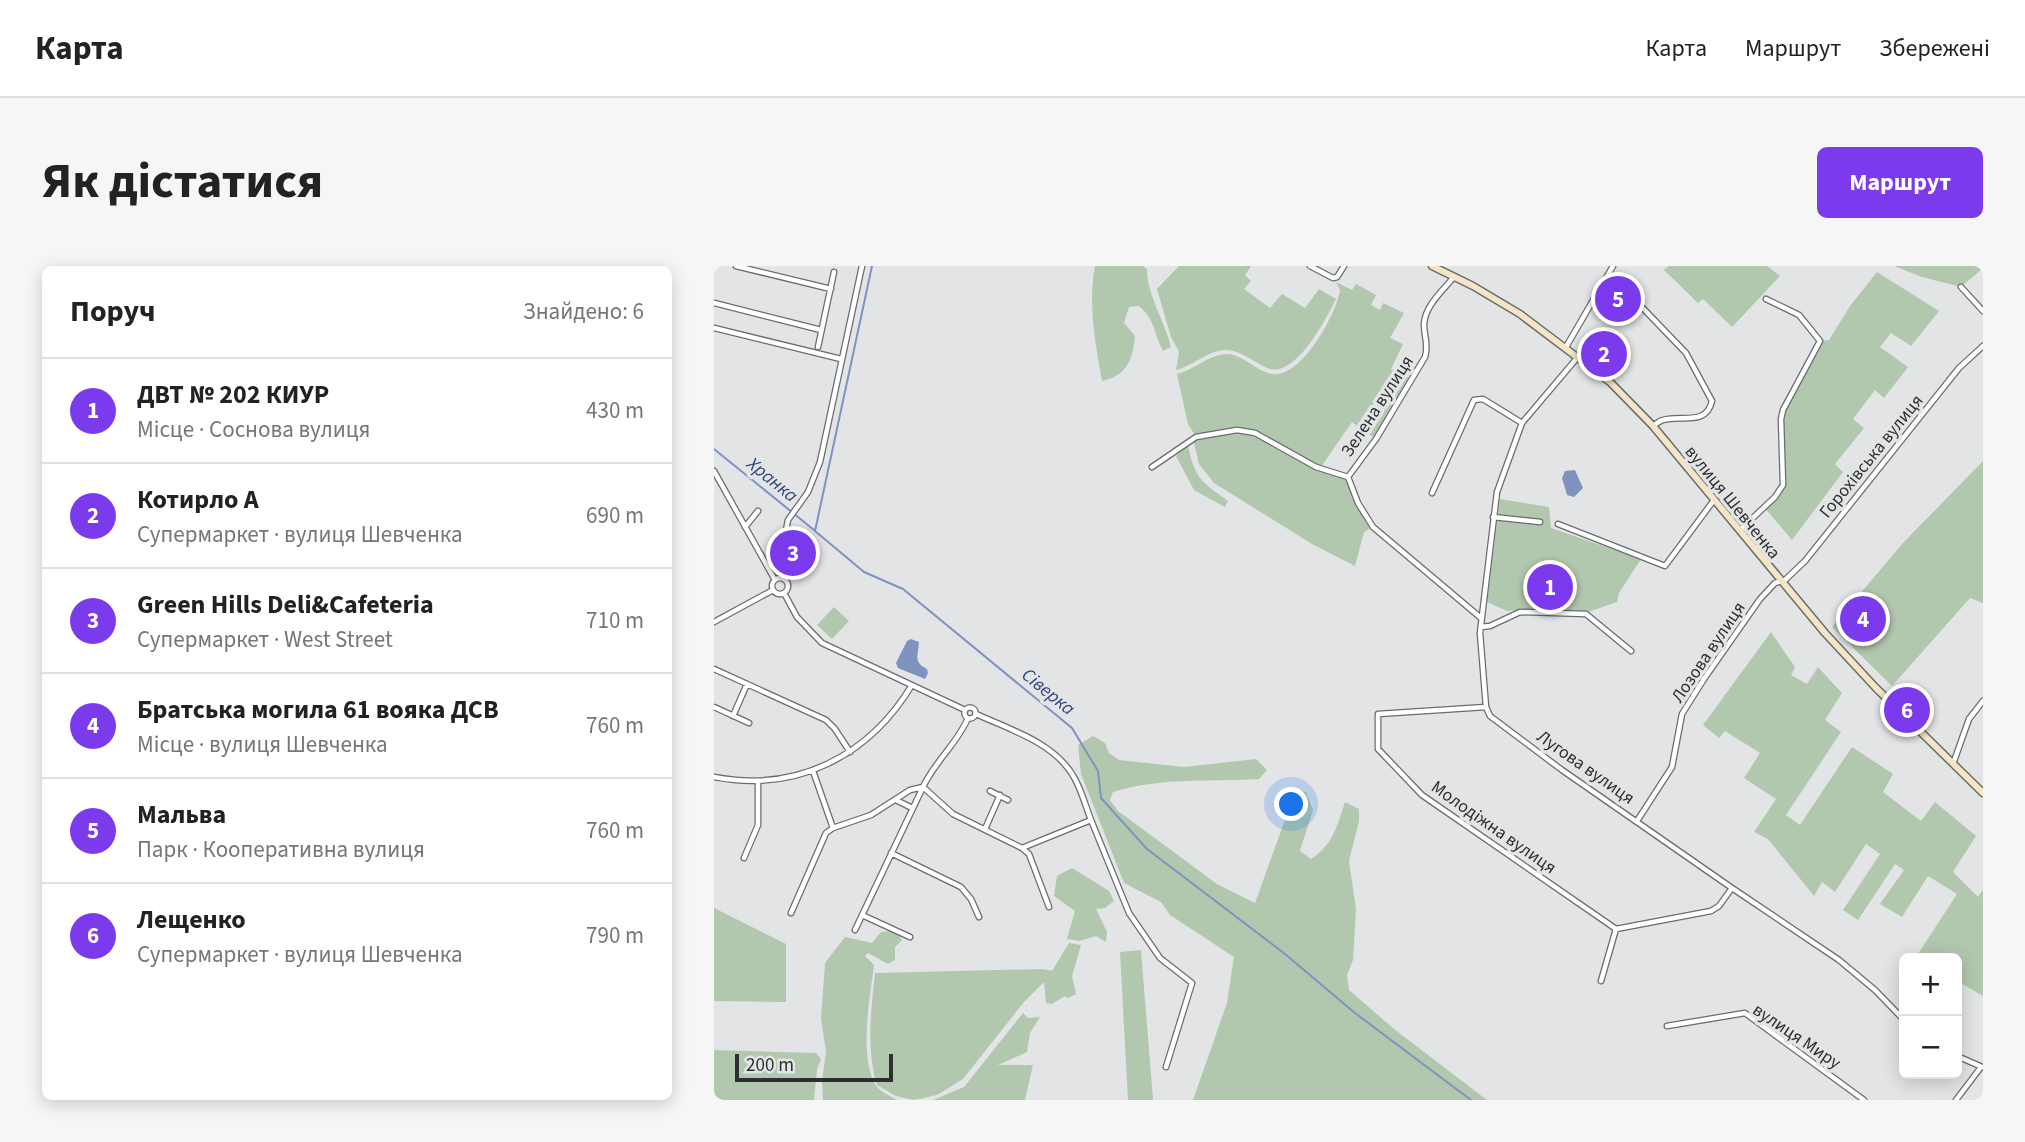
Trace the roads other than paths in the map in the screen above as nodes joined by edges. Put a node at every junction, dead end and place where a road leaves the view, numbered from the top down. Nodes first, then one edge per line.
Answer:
1 (736, 266) edge
2 (862, 266) edge
3 (1310, 266) edge
4 (1344, 266) edge
5 (1432, 266) edge
6 (1613, 266) edge
7 (834, 272) dead end
8 (1610, 274) junction
9 (1455, 276) junction
10 (1961, 287) dead end
11 (831, 289) junction
12 (1766, 299) dead end
13 (714, 303) edge
14 (1983, 311) edge
15 (714, 328) edge
16 (821, 330) junction
17 (1983, 346) edge
18 (818, 347) dead end
19 (1566, 347) junction
20 (1578, 357) junction
21 (841, 359) junction
22 (1522, 423) junction
23 (1653, 426) junction
24 (1152, 467) dead end
25 (714, 471) edge
26 (1348, 477) junction
27 (1432, 493) dead end
28 (1714, 500) junction
29 (758, 511) dead end
30 (1493, 517) junction
31 (1540, 522) dead end
32 (1558, 524) dead end
33 (745, 527) junction
34 (1740, 530) junction
35 (784, 540) dead end
36 (785, 548) dead end
37 (775, 580) junction
38 (785, 580) junction
39 (1779, 581) junction
40 (773, 590) junction
41 (784, 593) junction
42 (1481, 618) junction
43 (714, 622) edge
44 (1480, 627) junction
45 (1631, 651) dead end
46 (714, 669) edge
47 (747, 684) junction
48 (912, 685) junction
49 (1983, 701) edge
50 (714, 707) edge
51 (1486, 707) junction
52 (965, 710) junction
53 (976, 714) junction
54 (733, 716) junction
55 (968, 718) junction
56 (749, 723) dead end
57 (850, 752) junction
58 (1954, 764) junction
59 (813, 771) junction
60 (714, 777) edge
61 (758, 781) junction
62 (923, 787) junction
63 (990, 791) dead end
64 (1983, 793) edge
65 (1000, 795) junction
66 (896, 800) junction
67 (1009, 800) dead end
68 (912, 808) junction
69 (1091, 820) junction
70 (1637, 821) junction
71 (833, 828) junction
72 (985, 829) junction
73 (1022, 848) junction
74 (891, 853) junction
75 (744, 858) dead end
76 (1732, 888) junction
77 (1049, 907) dead end
78 (791, 913) dead end
79 (862, 915) junction
80 (979, 917) dead end
81 (1616, 929) junction
82 (855, 930) dead end
83 (910, 937) dead end
84 (1601, 981) dead end
85 (1900, 1016) edge
86 (1667, 1026) dead end
87 (1962, 1058) edge
88 (1166, 1067) dead end
89 (1982, 1067) edge
90 (1864, 1100) edge
91 (1956, 1100) edge

1 - 11 street
2 - 21 street
3 - 4 street
5 - 9 street, вулиця Шевченка
6 - 8 street
7 - 11 street
8 - 19 street
8 - 23 street
9 - 19 street, вулиця Шевченка
9 - 26 street, Зелена вулиця
10 - 14 street
11 - 16 street
12 - 34 street
13 - 16 street
15 - 21 street
16 - 18 street
17 - 39 street, Горохівська вулиця
19 - 20 street, вулиця Шевченка
20 - 22 street
20 - 23 street, вулиця Шевченка
21 - 35 street
22 - 27 street
22 - 30 street
23 - 28 street, вулиця Шевченка
24 - 26 street
25 - 33 street
26 - 42 street
28 - 32 street
28 - 34 street, вулиця Шевченка
29 - 33 street
30 - 31 street
30 - 42 street
33 - 37 street
34 - 39 street, вулиця Шевченка
36 - 38 street
37 - 38 street
37 - 40 street
38 - 41 street
39 - 58 street, вулиця Шевченка
39 - 70 street, Лозова вулиця
40 - 41 street
40 - 43 street
41 - 48 street
42 - 44 street
44 - 45 street
44 - 51 street
46 - 47 street
47 - 54 street
47 - 57 street
48 - 52 street
48 - 57 street
49 - 58 street
50 - 54 street
51 - 70 street, Лугова вулиця
51 - 81 street, Молодіжна вулиця
52 - 53 street
52 - 55 street
53 - 55 street
53 - 69 street
54 - 56 street
55 - 62 street
57 - 59 street
58 - 64 street, вулиця Шевченка
59 - 61 street
59 - 71 street
60 - 61 street
61 - 75 street
62 - 66 street
62 - 68 street
62 - 72 street
63 - 65 street
65 - 67 street
65 - 72 street
66 - 68 street
66 - 71 street
68 - 74 street
69 - 73 street
69 - 88 street
70 - 76 street, Лугова вулиця
71 - 78 street
72 - 73 street
73 - 77 street
74 - 79 street
74 - 80 street
76 - 81 street
76 - 85 street, Лугова вулиця
79 - 82 street
79 - 83 street
81 - 84 street
86 - 90 street, вулиця Миру
87 - 89 street
89 - 91 street

